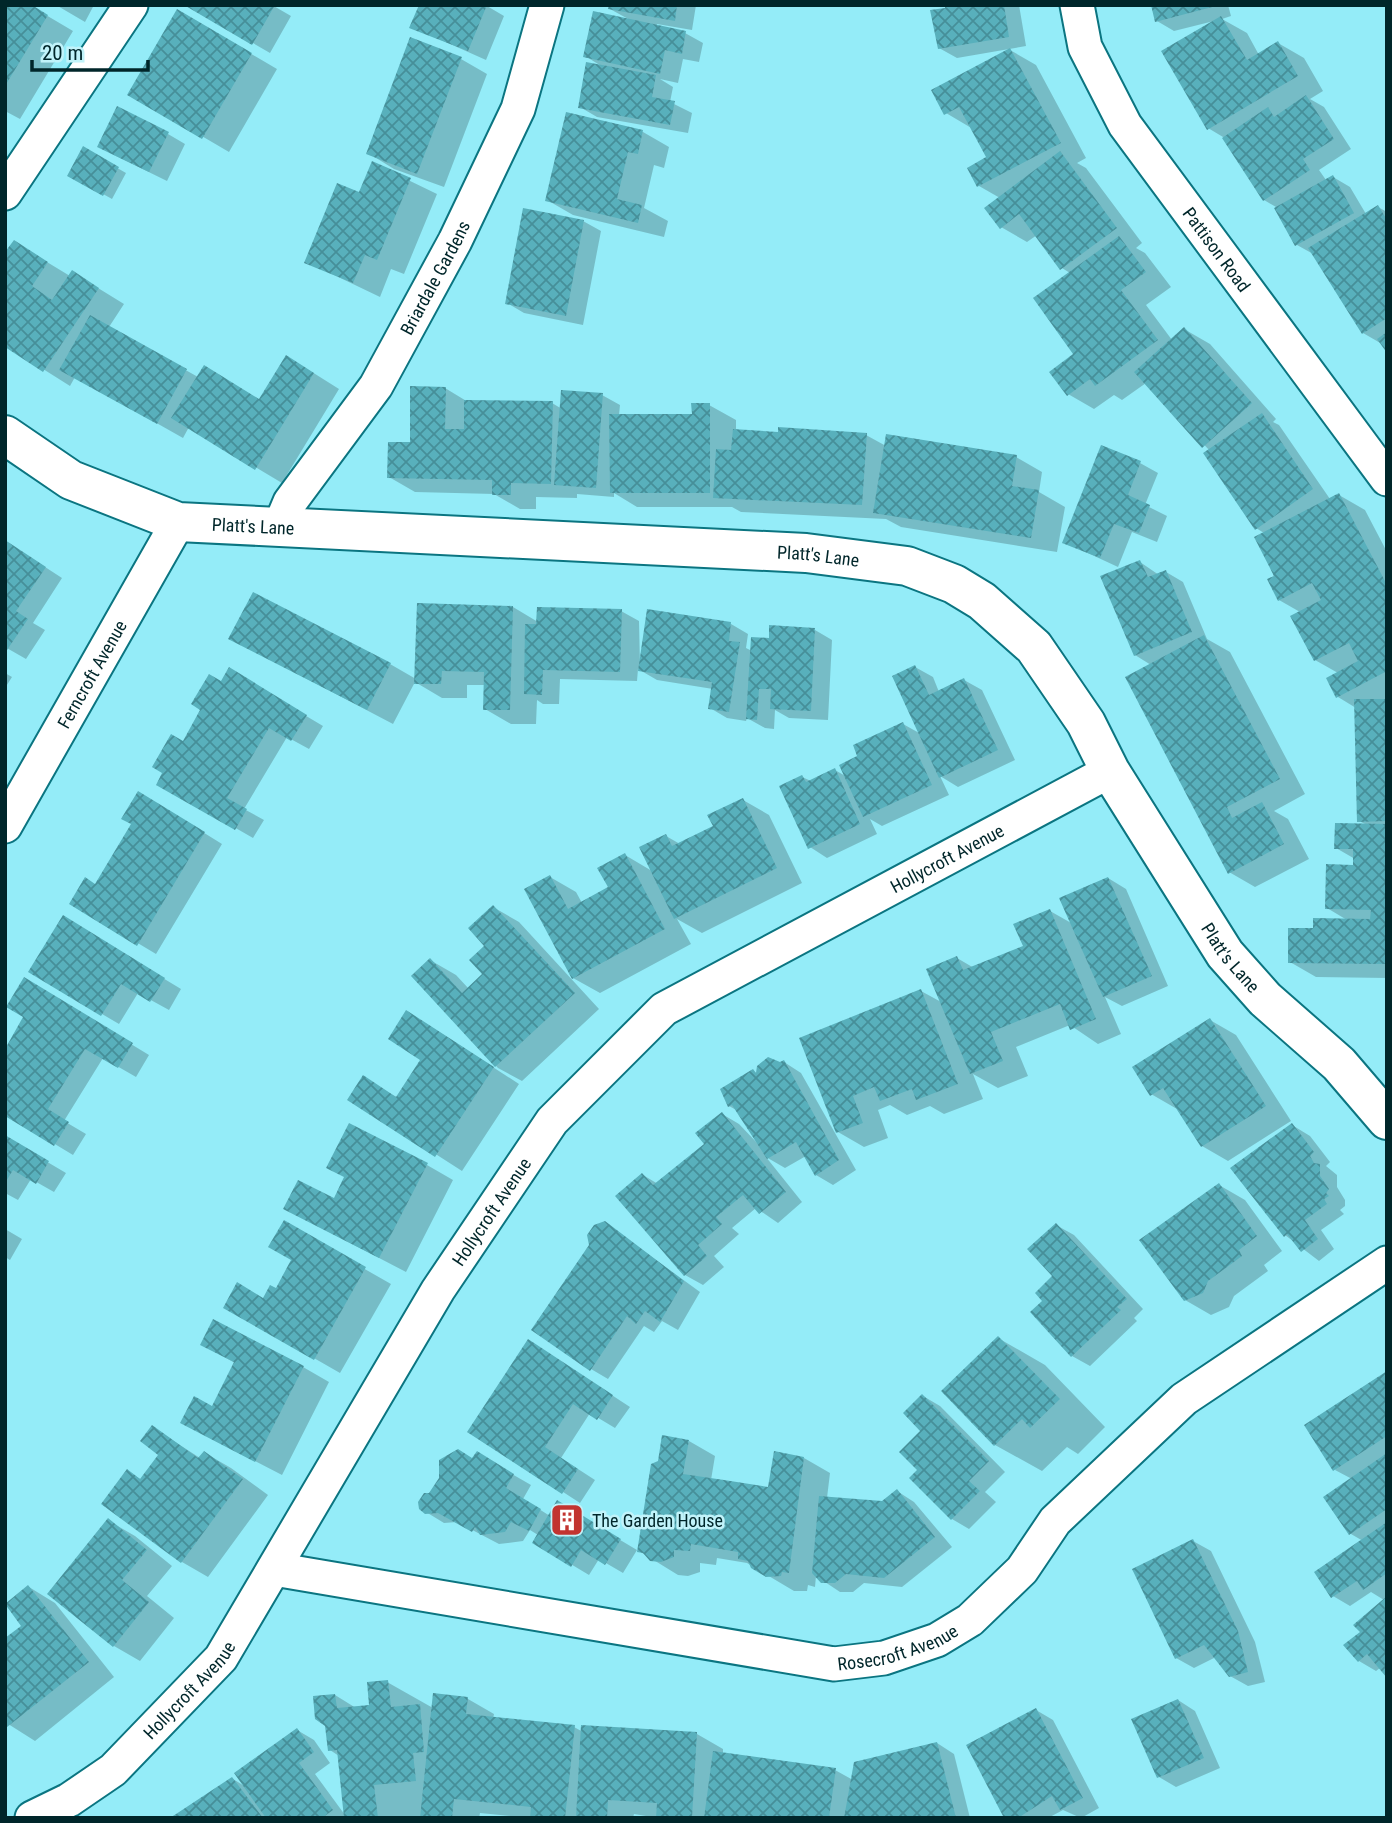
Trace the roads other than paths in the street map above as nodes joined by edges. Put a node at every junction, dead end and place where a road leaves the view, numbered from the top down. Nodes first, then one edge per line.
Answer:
1 (131, 5) edge
2 (547, 5) edge
3 (1077, 5) edge
4 (5, 194) edge
5 (5, 435) edge
6 (1387, 480) edge
7 (178, 522) junction
8 (279, 528) junction
9 (1110, 771) junction
10 (5, 826) edge
11 (1387, 1120) edge
12 (1387, 1263) edge
13 (274, 1569) junction
14 (32, 1818) edge

1 - 4 street
2 - 8 street, Briardale Gardens
3 - 6 street, Pattison Road
5 - 7 street, Platt's Lane
7 - 8 street, Platt's Lane
7 - 10 street, Ferncroft Avenue
8 - 9 street, Platt's Lane
9 - 11 street, Platt's Lane
9 - 13 street, Hollycroft Avenue
12 - 13 street, Rosecroft Avenue
13 - 14 street, Hollycroft Avenue

